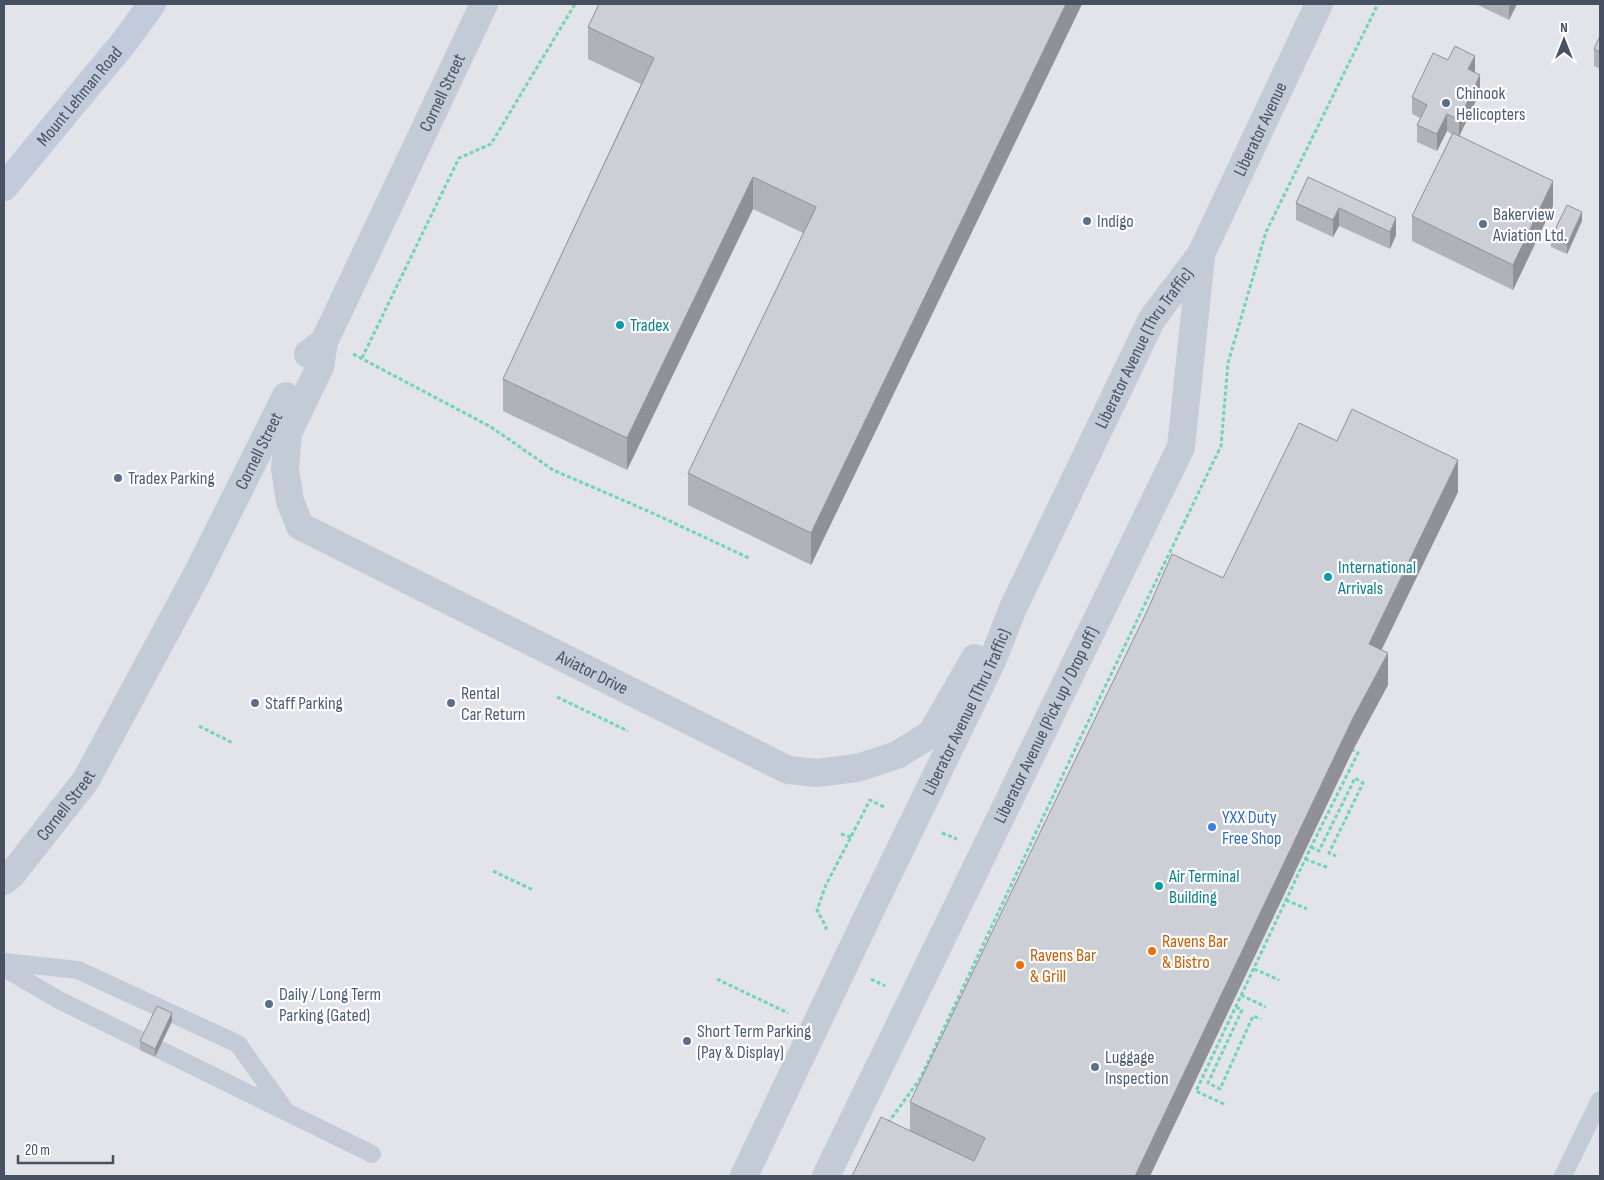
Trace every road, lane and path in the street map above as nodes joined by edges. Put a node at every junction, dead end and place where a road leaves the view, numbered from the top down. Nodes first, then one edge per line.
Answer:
1 (152, 4) edge
2 (484, 4) edge
3 (575, 4) edge
4 (1320, 4) edge
5 (1378, 4) edge
6 (4, 187) edge
7 (1201, 254) junction
8 (335, 347) junction
9 (362, 358) junction
10 (749, 558) dead end
11 (1012, 608) junction
12 (557, 697) dead end
13 (199, 726) dead end
14 (628, 731) dead end
15 (233, 743) dead end
16 (1353, 750) edge
17 (841, 834) dead end
18 (851, 837) dead end
19 (1311, 847) junction
20 (1336, 856) dead end
21 (1305, 860) junction
22 (1329, 868) dead end
23 (493, 871) dead end
24 (4, 881) edge
25 (533, 890) dead end
26 (1286, 900) junction
27 (1307, 909) dead end
28 (4, 962) edge
29 (4, 968) edge
30 (1254, 969) junction
31 (717, 978) dead end
32 (1279, 980) dead end
33 (1241, 995) junction
34 (1266, 1006) dead end
35 (1236, 1007) junction
36 (790, 1014) dead end
37 (1261, 1019) dead end
38 (1600, 1100) edge
39 (1224, 1104) dead end
40 (286, 1113) junction
41 (883, 1130) edge
42 (372, 1154) dead end
43 (744, 1176) edge
44 (826, 1176) edge
45 (1563, 1176) edge

1 - 6 main road, Mount Lehman Road
2 - 8 street, Cornell Street
3 - 9 path
4 - 7 street, Liberator Avenue
5 - 41 path
7 - 11 street, Liberator Avenue (Thru Traffic)
7 - 44 street, Liberator Avenue (Pick up / Drop off)
8 - 9 path
8 - 11 street, Aviator Drive
8 - 24 street, Cornell Street
9 - 10 path
11 - 43 street, Liberator Avenue (Thru Traffic)
12 - 14 path
13 - 15 path
16 - 19 path
17 - 18 path
19 - 20 path
19 - 21 path
21 - 22 path
21 - 26 path
23 - 25 path
26 - 27 path
26 - 30 path
28 - 40 lane
29 - 40 lane
30 - 32 path
30 - 33 path
31 - 36 path
33 - 34 path
33 - 35 path
35 - 37 path
35 - 39 path
38 - 45 lane
40 - 42 lane

